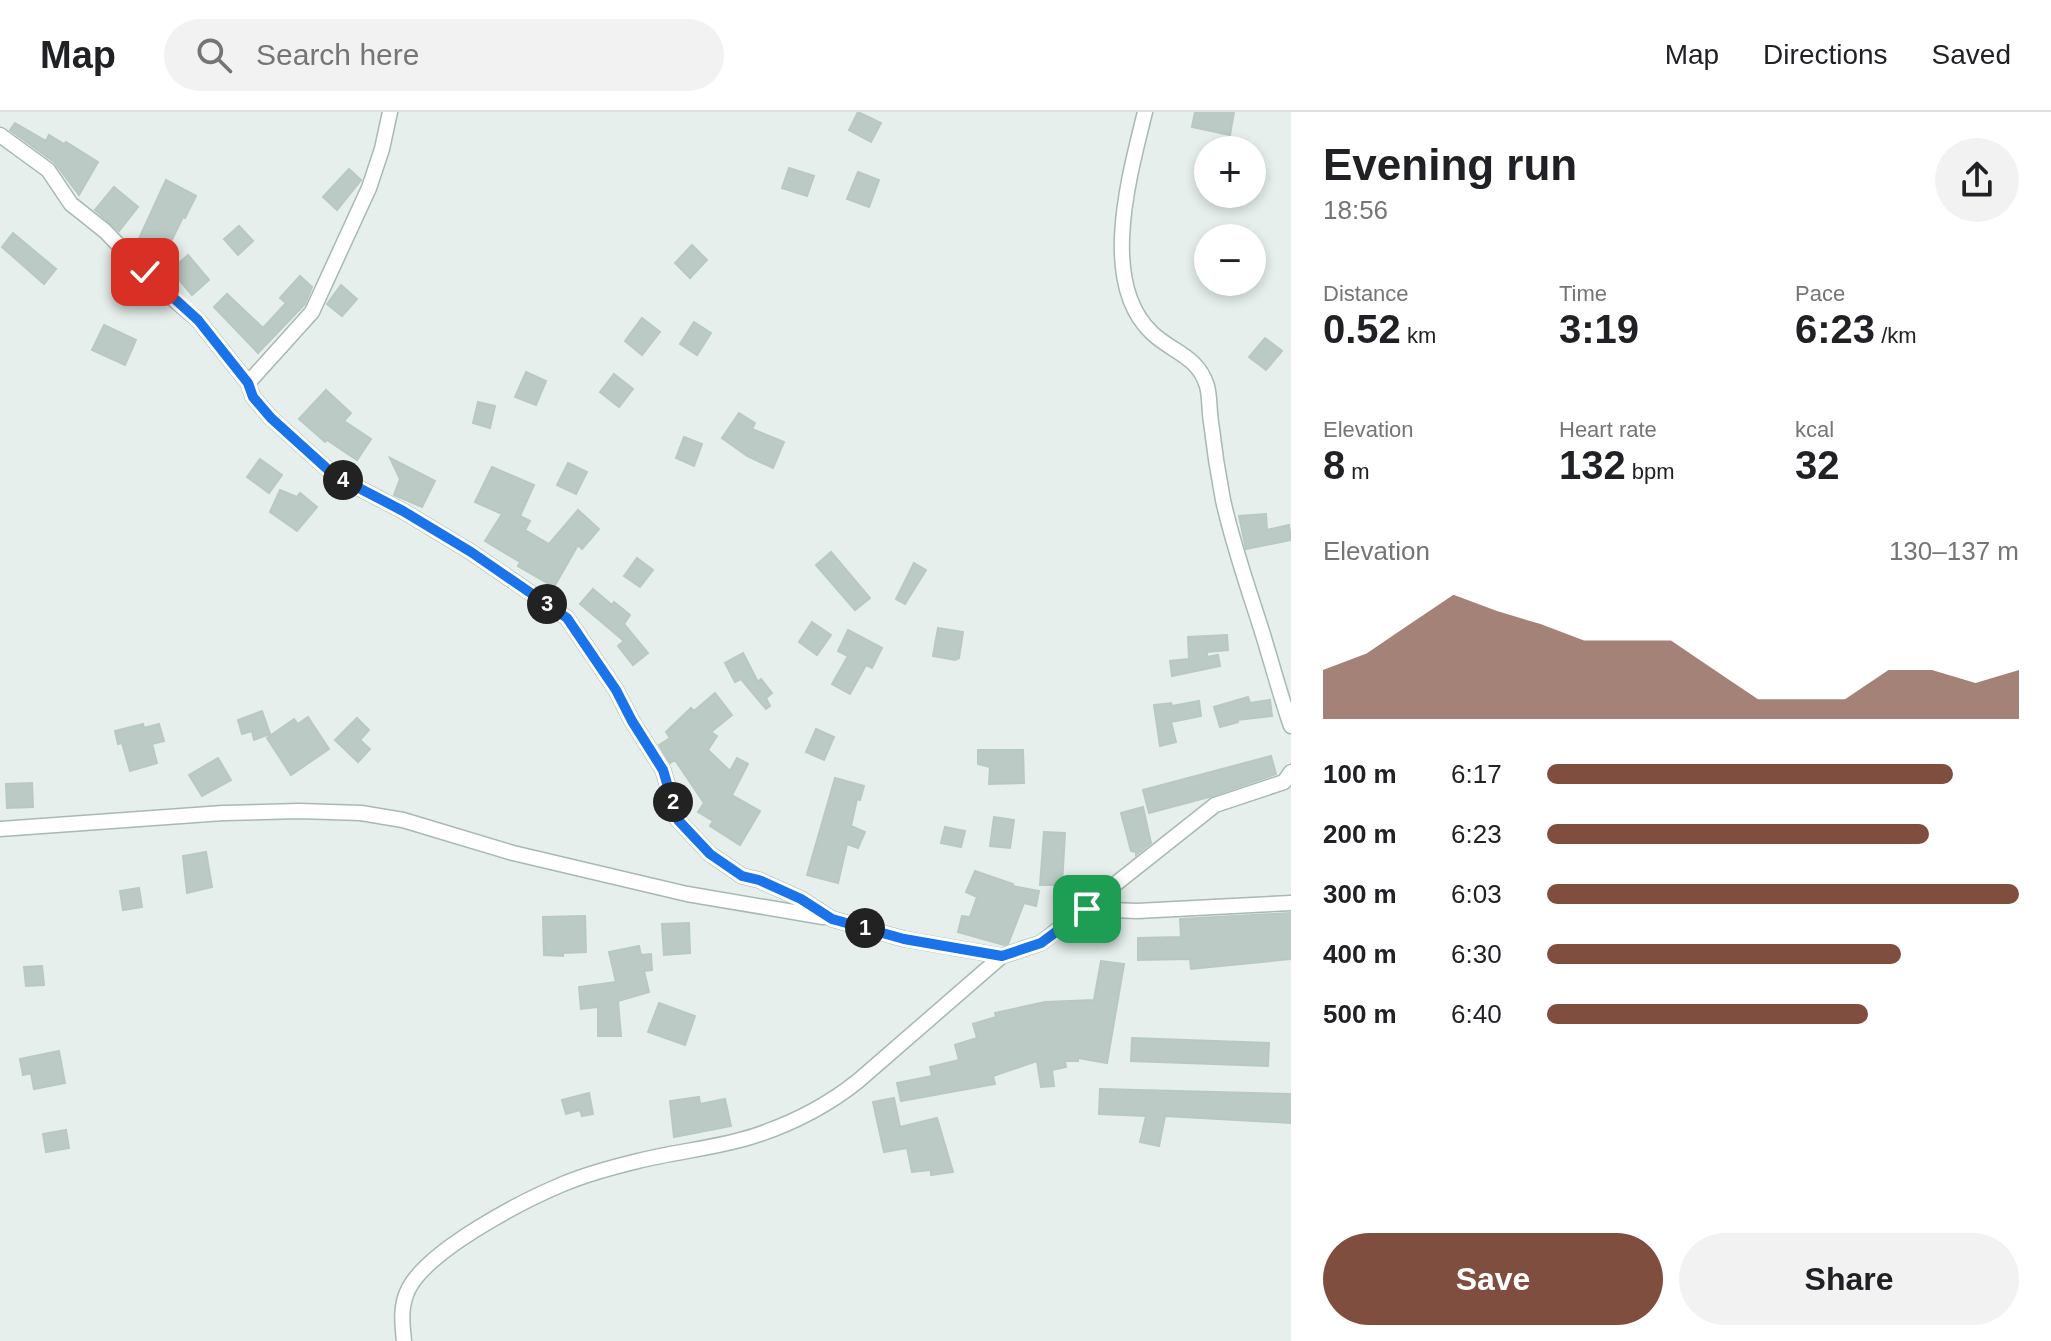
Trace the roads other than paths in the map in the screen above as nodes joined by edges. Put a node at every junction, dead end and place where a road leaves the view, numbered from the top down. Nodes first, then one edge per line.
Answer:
1 (390, 112) edge
2 (1145, 112) edge
3 (0, 135) edge
4 (248, 383) junction
5 (1291, 726) edge
6 (1291, 772) edge
7 (0, 829) edge
8 (1291, 903) edge
9 (1087, 909) junction
10 (832, 919) junction
11 (1002, 956) junction
12 (404, 1341) edge

1 - 4 street
2 - 5 street
3 - 4 street
4 - 10 street
6 - 9 street
7 - 10 street
8 - 9 street
9 - 11 street
10 - 11 street
11 - 12 street

